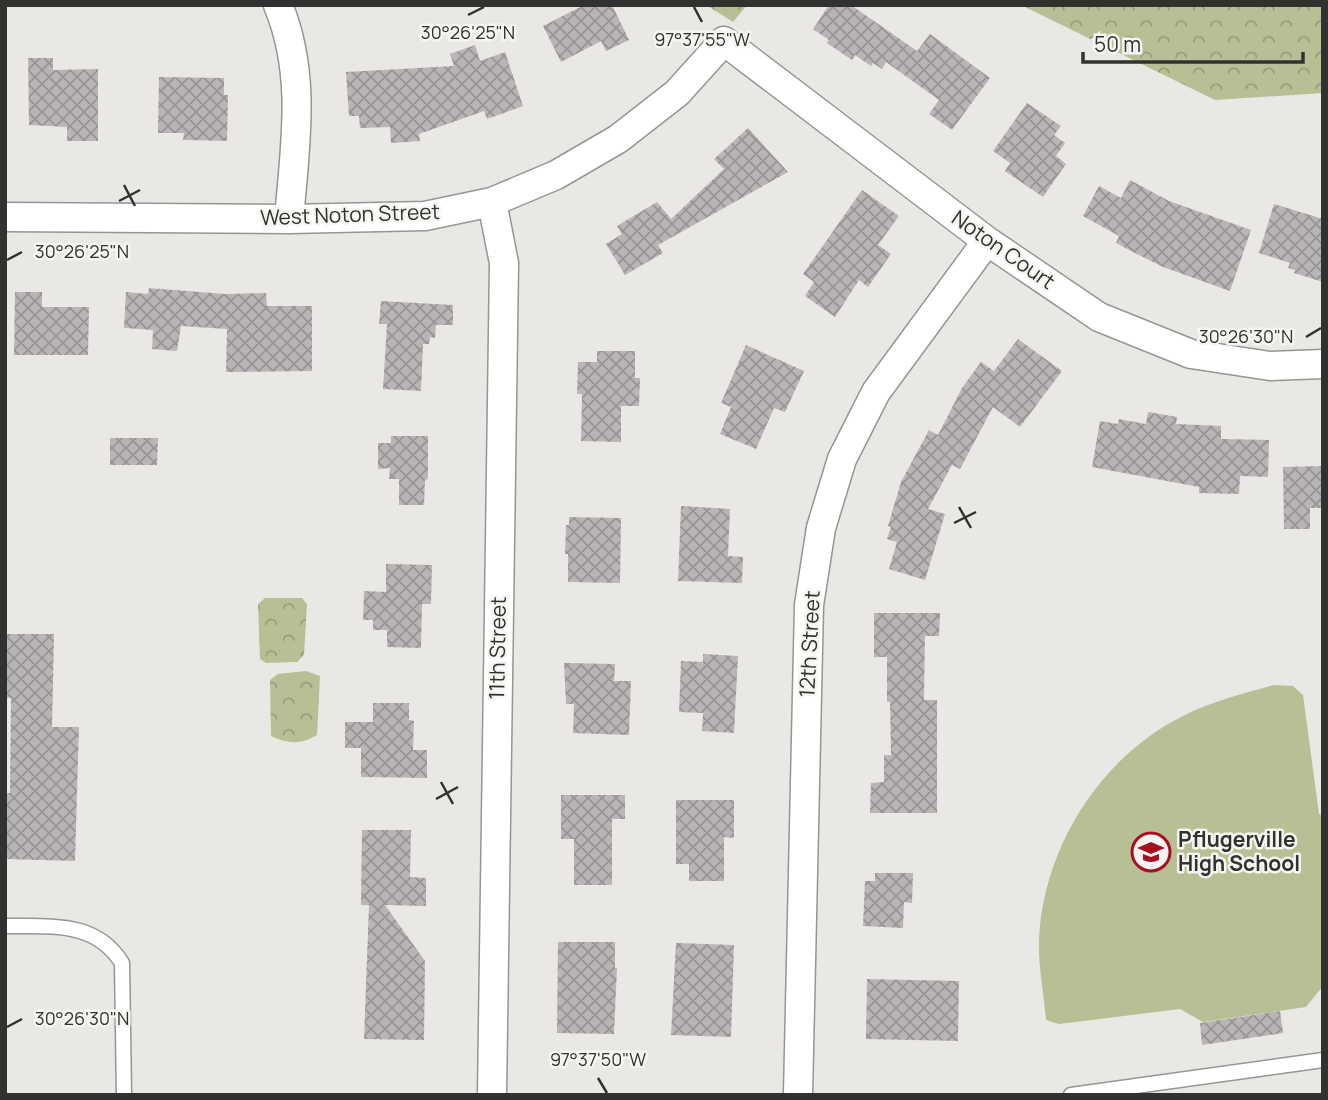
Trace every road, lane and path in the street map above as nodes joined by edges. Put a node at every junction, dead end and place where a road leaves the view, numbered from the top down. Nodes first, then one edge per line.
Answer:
1 (278, 5) edge
2 (724, 41) joint
3 (492, 202) junction
4 (5, 217) edge
5 (289, 219) junction
6 (986, 241) junction
7 (1323, 364) edge
8 (5, 926) edge
9 (1323, 1060) edge
10 (124, 1095) edge
11 (492, 1095) edge
12 (798, 1095) edge
13 (1071, 1095) edge

1 - 5 street
2 - 3 street, West Noton Street
2 - 6 street, Noton Court
3 - 5 street, West Noton Street
3 - 11 street, 11th Street
4 - 5 street, West Noton Street
6 - 7 street, Noton Court
6 - 12 street, 12th Street
8 - 10 lane
9 - 13 lane

